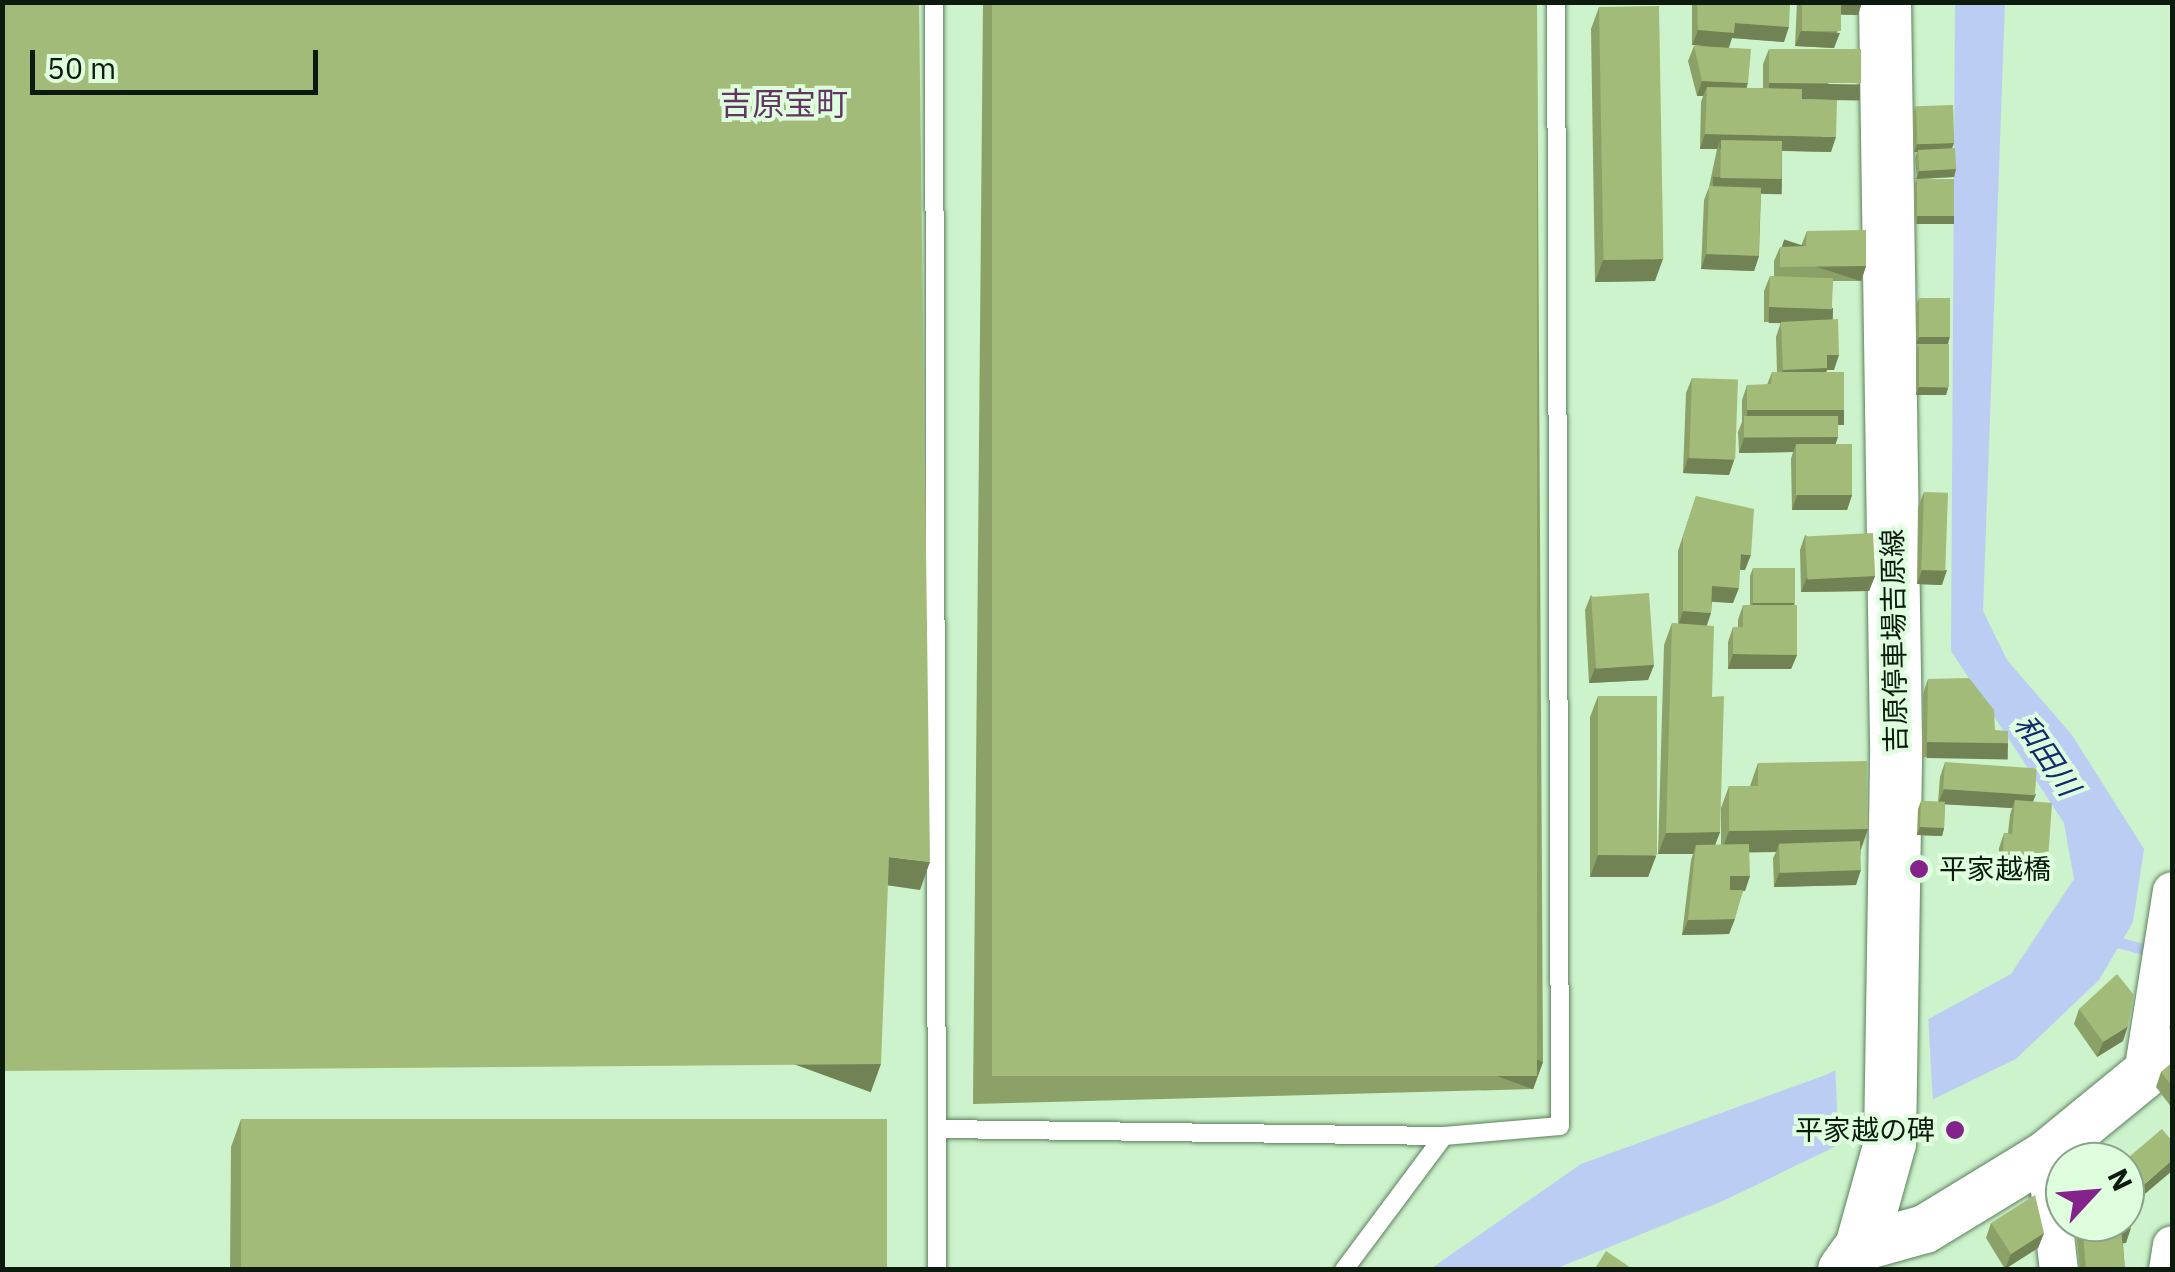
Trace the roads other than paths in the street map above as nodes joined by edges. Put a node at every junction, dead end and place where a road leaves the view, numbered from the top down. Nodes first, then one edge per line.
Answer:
1 (934, 2) edge
2 (1556, 2) edge
3 (1885, 2) edge
4 (2172, 892) edge
5 (2157, 1066) edge
6 (941, 1129) junction
7 (1444, 1136) junction
8 (2062, 1142) edge
9 (2045, 1156) edge
10 (2055, 1242) edge
11 (2172, 1246) edge
12 (1853, 1258) edge
13 (937, 1270) edge
14 (1344, 1270) edge
15 (2058, 1270) edge
16 (2168, 1270) edge

1 - 6 lane
2 - 7 lane
3 - 12 main road, 吉原停車場吉原線
4 - 5 street
5 - 8 street
6 - 7 lane
6 - 13 lane
7 - 14 lane
9 - 12 street
10 - 15 street
11 - 16 street

